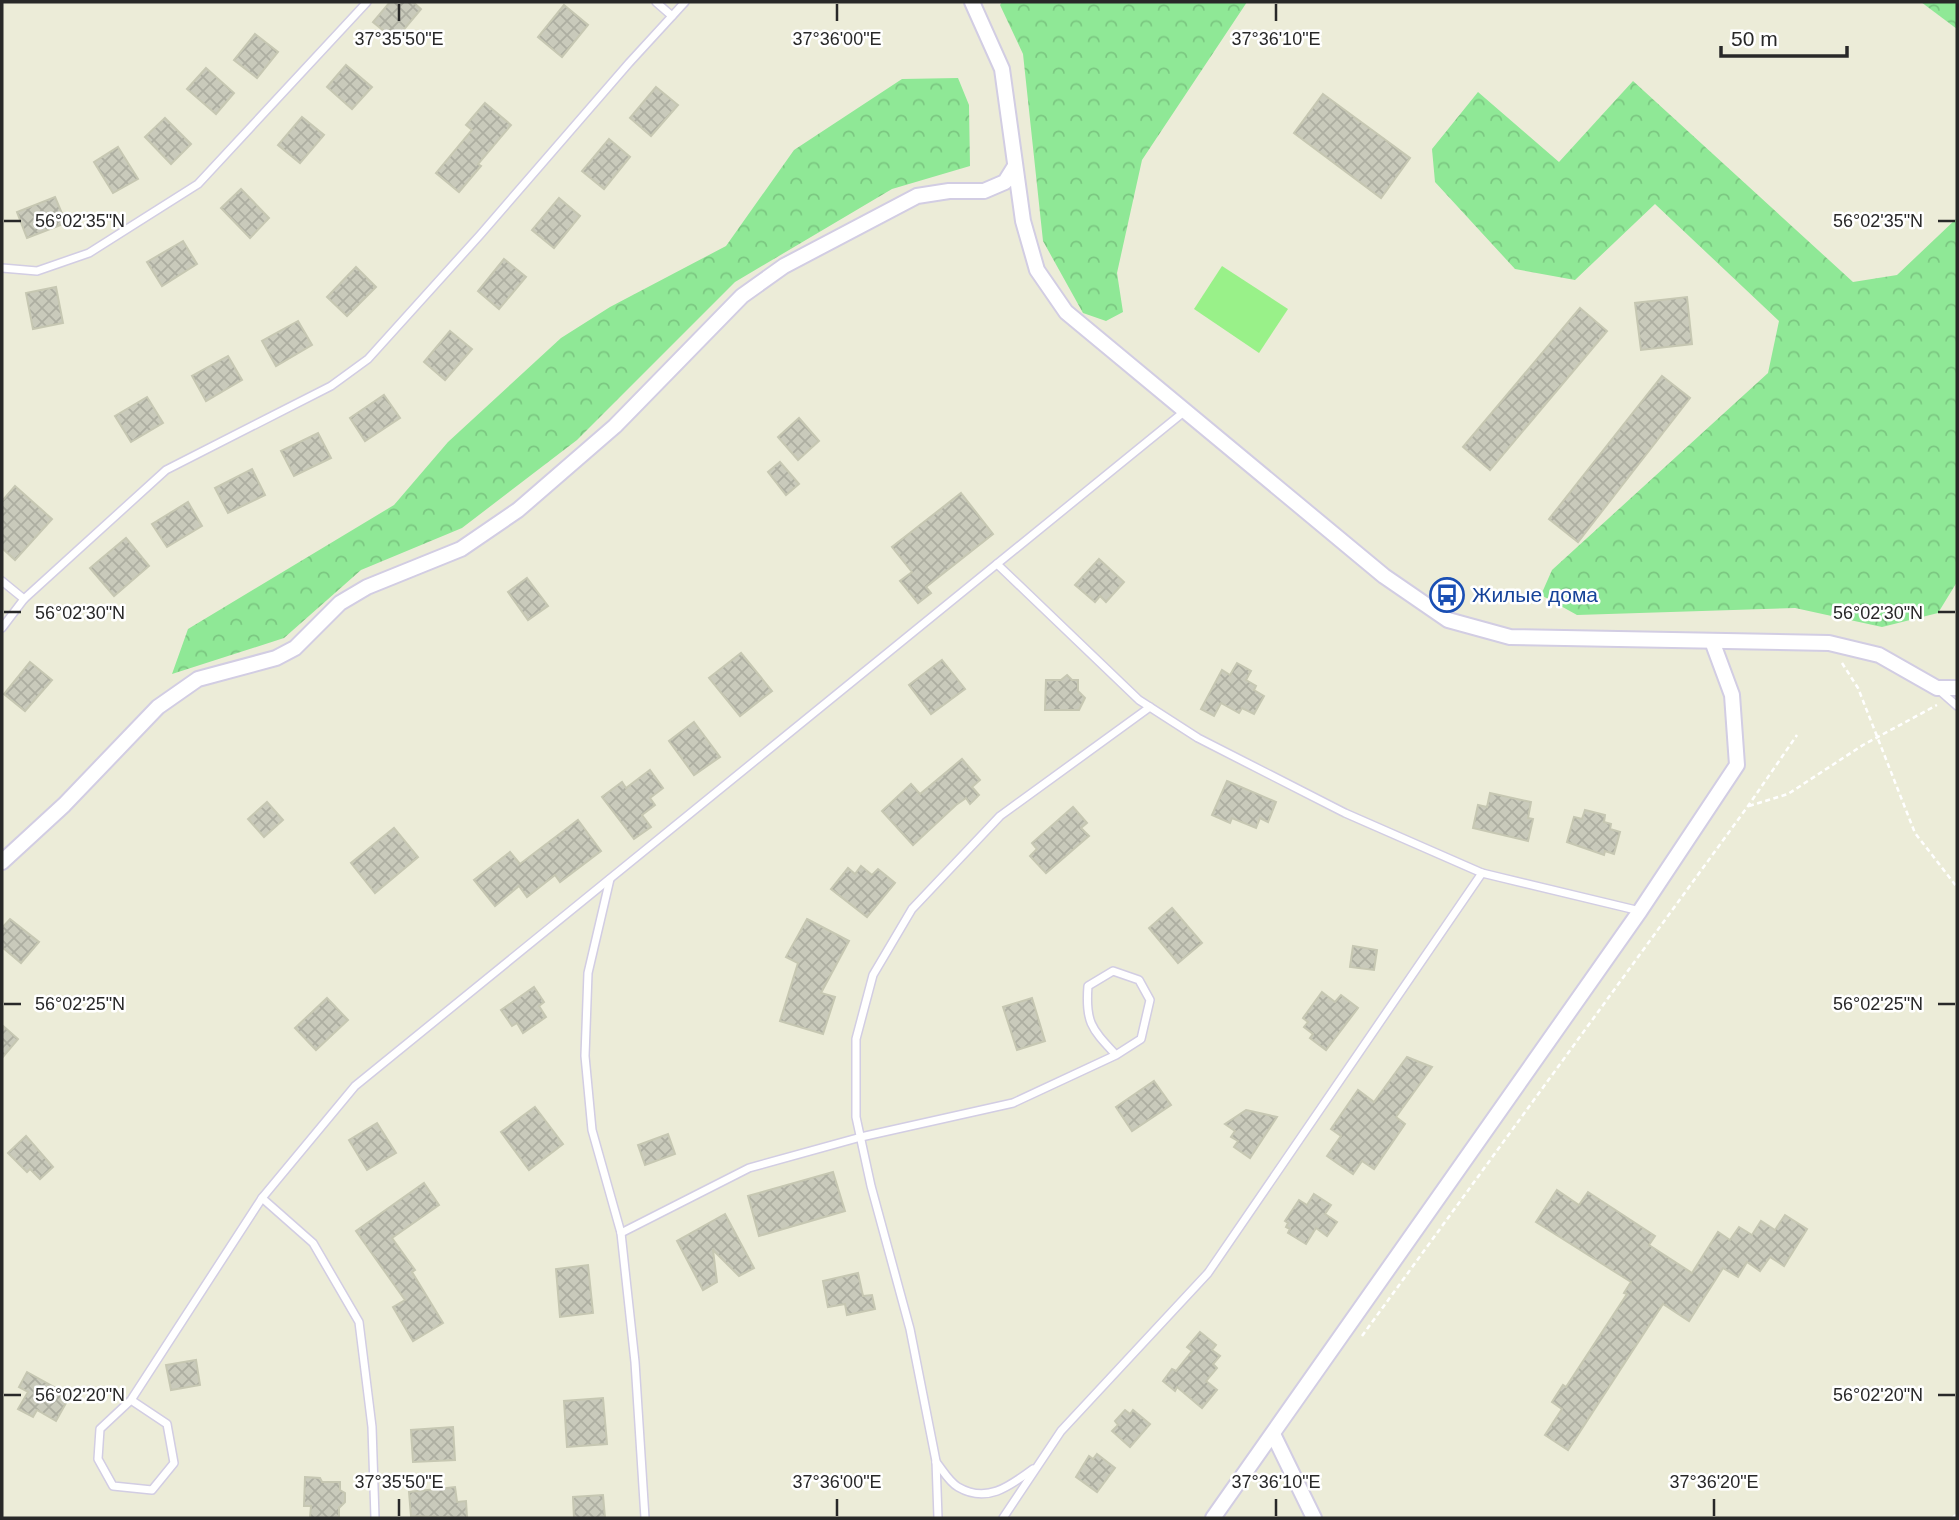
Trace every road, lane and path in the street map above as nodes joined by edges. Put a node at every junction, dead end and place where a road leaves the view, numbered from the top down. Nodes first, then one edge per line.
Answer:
1 (367, 2) edge
2 (656, 2) edge
3 (685, 2) edge
4 (972, 2) edge
5 (672, 16) junction
6 (1015, 166) junction
7 (2, 268) edge
8 (1185, 411) junction
9 (997, 564) junction
10 (2, 581) edge
11 (24, 599) junction
12 (2, 628) edge
13 (1712, 641) junction
14 (1829, 643) junction
15 (1953, 694) edge
16 (1957, 706) edge
17 (1150, 707) junction
18 (1797, 735) dead end
19 (1877, 738) junction
20 (1748, 806) junction
21 (2, 862) edge
22 (1482, 873) junction
23 (611, 878) junction
24 (1957, 887) edge
25 (1640, 911) junction
26 (1116, 1055) junction
27 (861, 1137) junction
28 (262, 1198) junction
29 (621, 1233) junction
30 (1362, 1336) dead end
31 (131, 1400) junction
32 (1273, 1434) junction
33 (936, 1461) junction
34 (1038, 1465) junction
35 (1957, 1514) edge
36 (375, 1518) edge
37 (645, 1518) edge
38 (938, 1518) edge
39 (1003, 1518) edge
40 (1213, 1518) edge
41 (1314, 1518) edge
42 (1952, 1518) edge

1 - 7 lane
2 - 5 lane
3 - 5 lane
4 - 6 street
5 - 11 lane
6 - 8 street
6 - 21 street
8 - 9 lane
8 - 13 street
9 - 17 lane
9 - 23 lane
10 - 11 lane
11 - 12 lane
13 - 14 street
13 - 25 street
14 - 15 street
14 - 19 path
15 - 16 lane
15 - 19 path
17 - 22 lane
17 - 27 lane
18 - 20 path
19 - 20 path
19 - 24 path
20 - 30 path
22 - 25 lane
22 - 34 lane
23 - 28 lane
23 - 29 lane
25 - 32 street
26 - 26 lane
26 - 27 lane
27 - 29 lane
27 - 33 lane
28 - 31 lane
28 - 36 lane
29 - 37 lane
31 - 31 lane
32 - 40 street
32 - 41 street
33 - 34 lane
33 - 38 lane
34 - 39 lane
35 - 42 path

